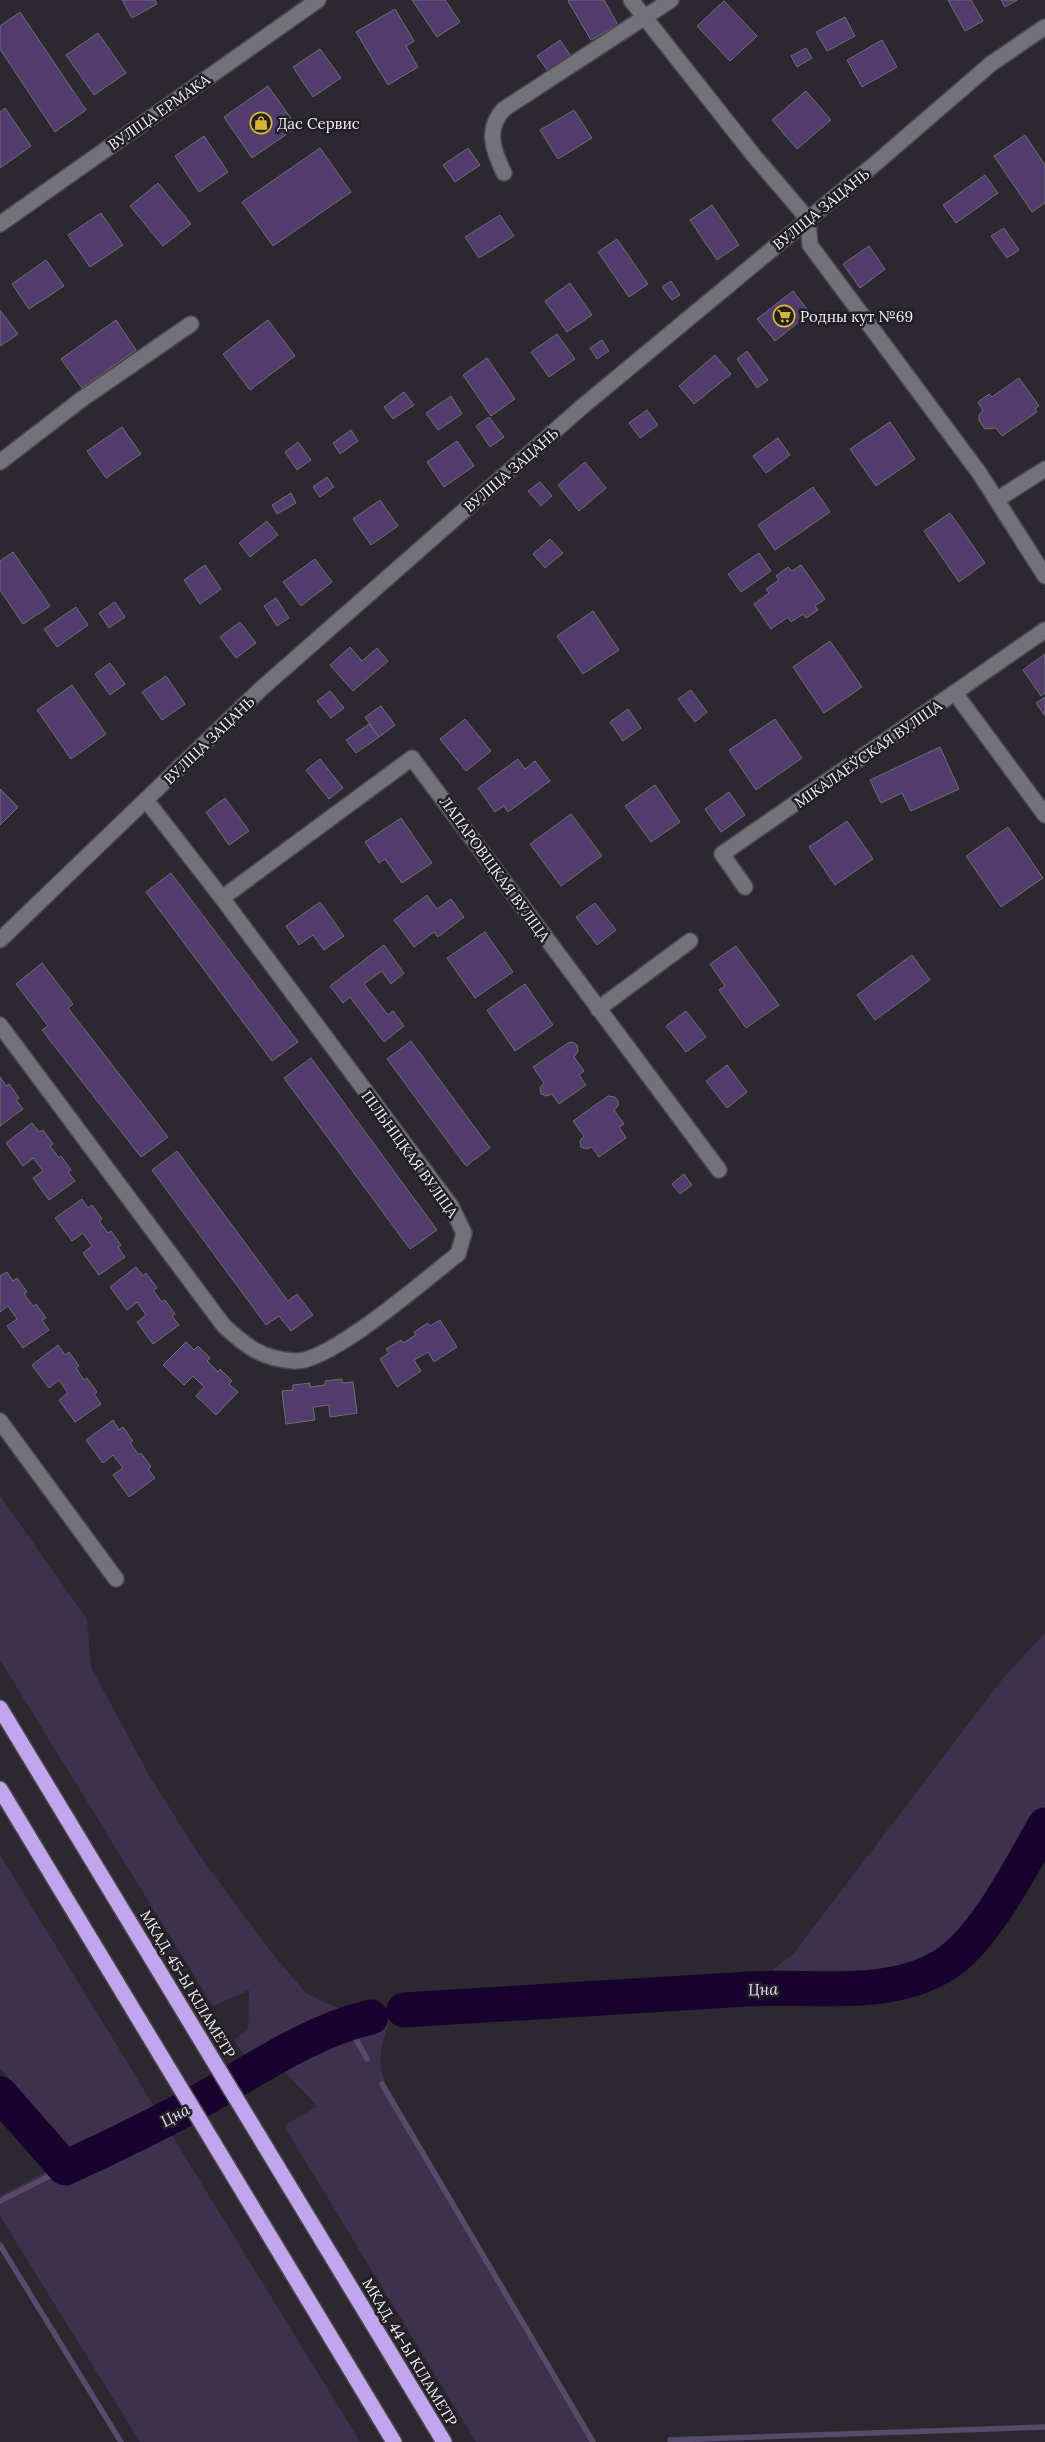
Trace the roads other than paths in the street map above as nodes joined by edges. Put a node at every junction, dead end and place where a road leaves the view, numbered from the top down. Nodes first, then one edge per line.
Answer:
1 (318, 0) edge
2 (631, 0) edge
3 (671, 0) edge
4 (644, 17) junction
5 (1045, 27) edge
6 (504, 173) dead end
7 (808, 219) junction
8 (0, 224) edge
9 (191, 324) dead end
10 (0, 462) edge
11 (1045, 469) edge
12 (998, 499) junction
13 (1045, 576) edge
14 (1045, 630) edge
15 (956, 693) junction
16 (146, 800) junction
17 (1045, 815) edge
18 (744, 887) dead end
19 (222, 898) junction
20 (0, 940) edge
21 (690, 941) dead end
22 (598, 1009) junction
23 (0, 1025) edge
24 (719, 1170) dead end
25 (0, 1421) edge
26 (116, 1579) dead end
27 (0, 1708) edge
28 (0, 1789) edge
29 (346, 2279) joint
30 (394, 2442) edge
31 (444, 2442) edge

1 - 8 street, ВУЛІЦА ЕРМАКА
2 - 4 street
3 - 4 street
4 - 6 street
4 - 7 street
5 - 7 street, ВУЛІЦА ЗАЦАНЬ
7 - 12 street
7 - 16 street, ВУЛІЦА ЗАЦАНЬ
9 - 10 street
11 - 12 street
12 - 13 street
14 - 15 street, МІКАЛАЕЎСКАЯ ВУЛІЦА
15 - 17 street
15 - 18 street, МІКАЛАЕЎСКАЯ ВУЛІЦА
16 - 19 street, ПІЛЬНІЦКАЯ ВУЛІЦА
16 - 20 street, ВУЛІЦА ЗАЦАНЬ
19 - 22 street, ЛАПАРОВІЦКАЯ ВУЛІЦА
19 - 23 street, ПІЛЬНІЦКАЯ ВУЛІЦА
21 - 22 street
22 - 24 street, ЛАПАРОВІЦКАЯ ВУЛІЦА
25 - 26 street
27 - 29 highway, МКАД, 45-Ы КІЛАМЕТР
28 - 30 highway
29 - 31 highway, МКАД, 44-Ы КІЛАМЕТР

